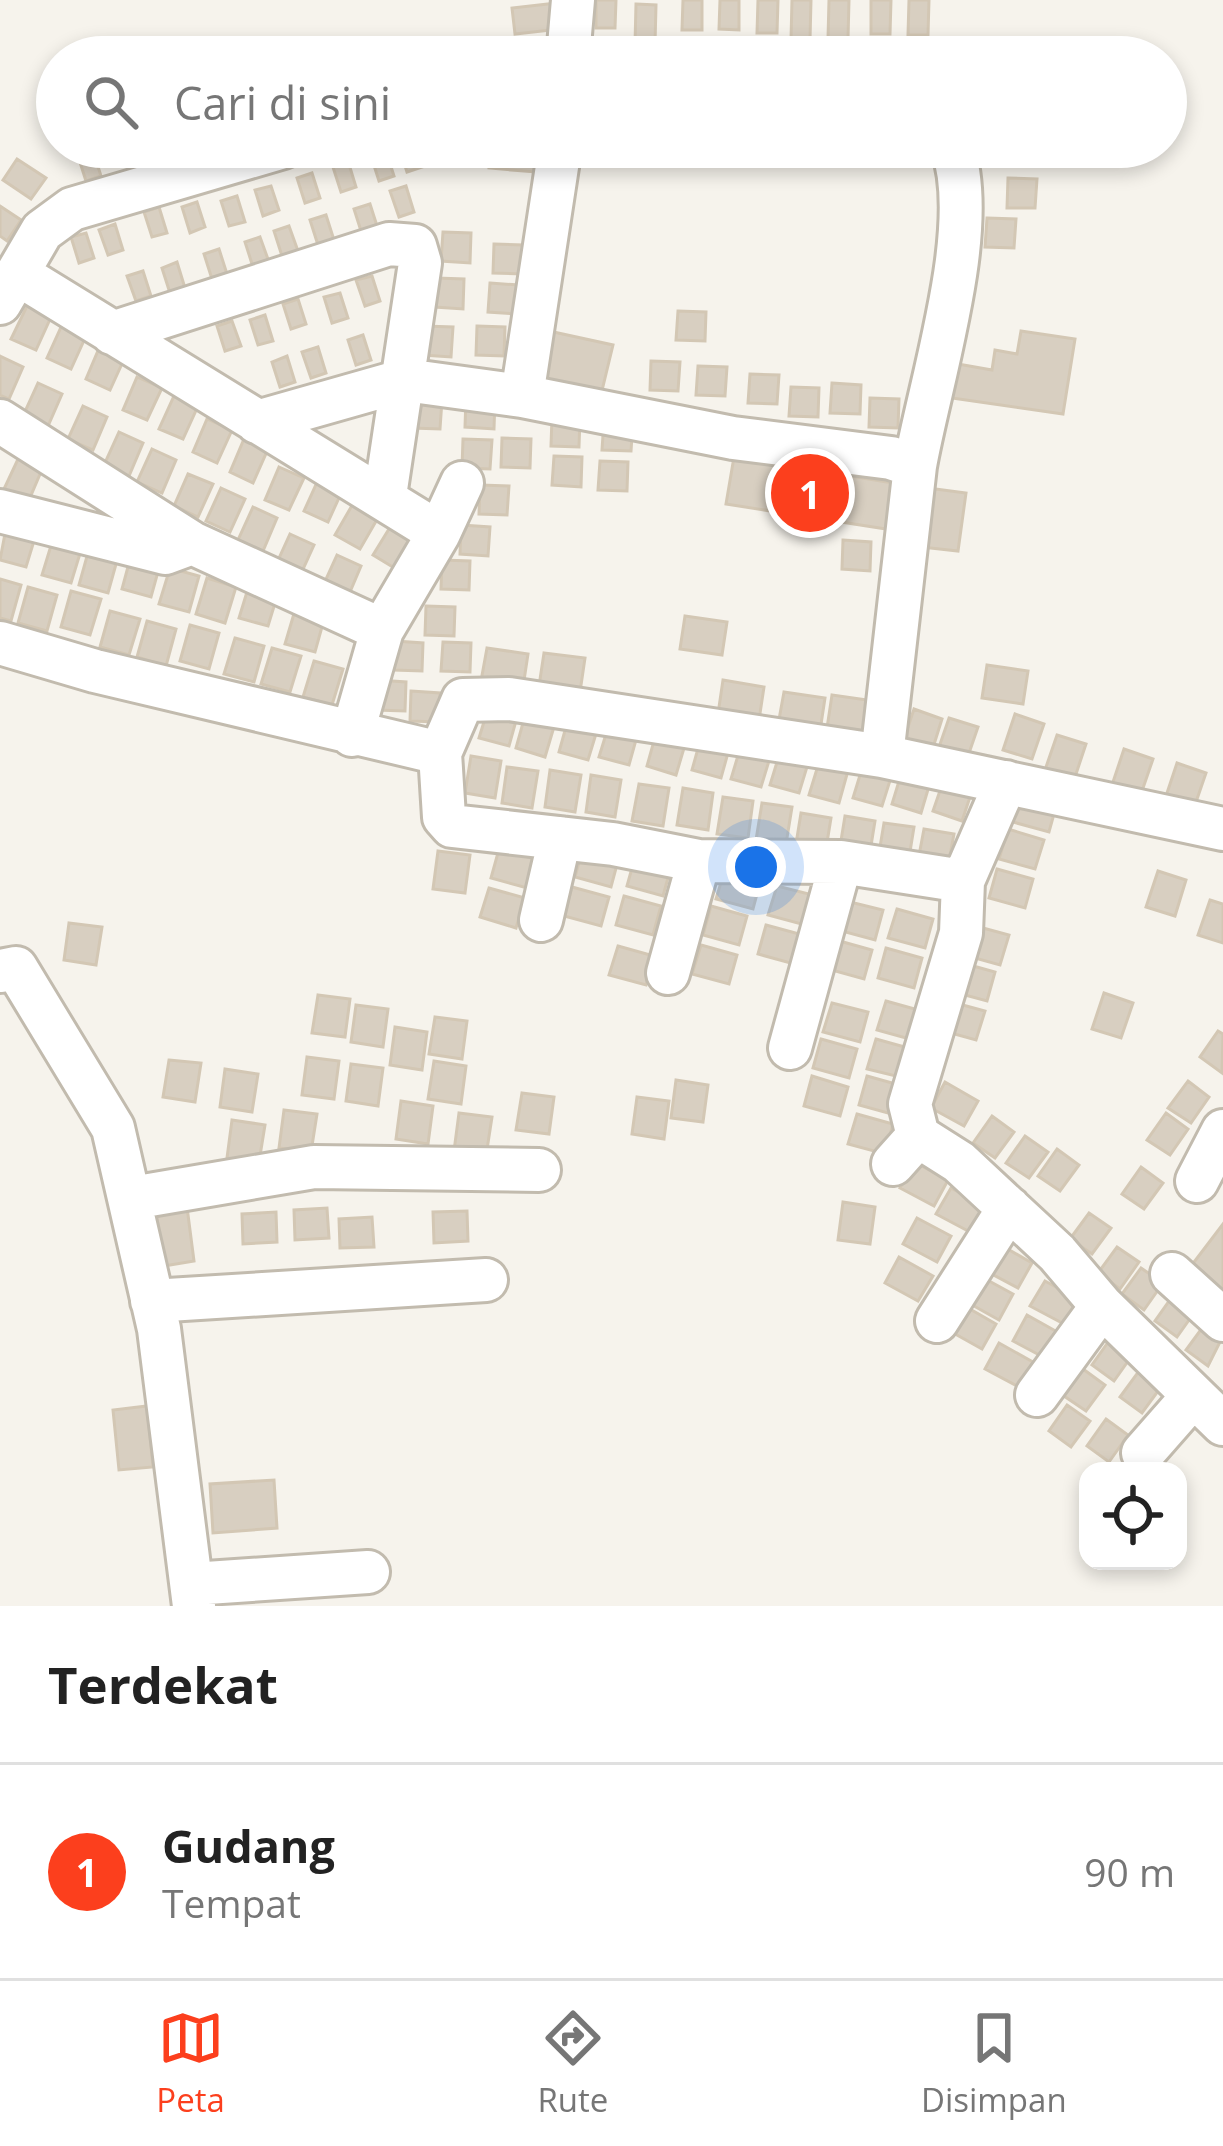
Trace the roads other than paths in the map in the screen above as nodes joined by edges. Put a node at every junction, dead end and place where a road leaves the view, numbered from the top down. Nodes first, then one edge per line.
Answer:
1 (573, 0) edge
2 (570, 36) edge
3 (212, 168) edge
4 (557, 168) edge
5 (957, 168) edge
6 (9, 288) edge
7 (112, 333) junction
8 (405, 380) junction
9 (522, 396) junction
10 (0, 421) edge
11 (257, 422) junction
12 (915, 466) junction
13 (462, 483) dead end
14 (385, 496) junction
15 (0, 511) edge
16 (439, 532) junction
17 (192, 543) junction
18 (382, 630) junction
19 (0, 643) edge
20 (352, 735) junction
21 (440, 753) junction
22 (882, 756) junction
23 (1006, 782) junction
24 (1223, 830) edge
25 (560, 838) junction
26 (699, 861) junction
27 (841, 862) junction
28 (963, 881) junction
29 (542, 920) dead end
30 (0, 971) edge
31 (668, 973) dead end
32 (790, 1048) dead end
33 (1223, 1131) edge
34 (538, 1170) dead end
35 (1197, 1181) dead end
36 (132, 1198) junction
37 (1009, 1208) junction
38 (1172, 1274) dead end
39 (486, 1280) dead end
40 (152, 1301) junction
41 (1102, 1306) junction
42 (1223, 1320) edge
43 (938, 1321) dead end
44 (1037, 1395) dead end
45 (1208, 1410) edge
46 (1143, 1453) dead end
47 (368, 1572) dead end
48 (193, 1595) edge

1 - 2 street
3 - 6 street
4 - 9 street
5 - 12 street
6 - 7 street
7 - 8 street
7 - 11 street
8 - 9 street
8 - 11 street
8 - 14 street
9 - 12 street
10 - 17 street
11 - 14 street
12 - 22 street
13 - 16 street
14 - 16 street
15 - 17 street
16 - 18 street
17 - 18 street
18 - 20 street
19 - 20 street
20 - 21 street
21 - 22 street
21 - 25 street
22 - 23 street
23 - 24 street
23 - 28 street
25 - 26 street
25 - 29 street
26 - 27 street
26 - 31 street
27 - 28 street
27 - 32 street
28 - 37 street
30 - 36 street
33 - 35 street
34 - 36 street
36 - 40 street
37 - 41 street
37 - 43 street
38 - 42 street
39 - 40 street
40 - 48 street
41 - 44 street
41 - 45 street
45 - 46 street
47 - 48 street

